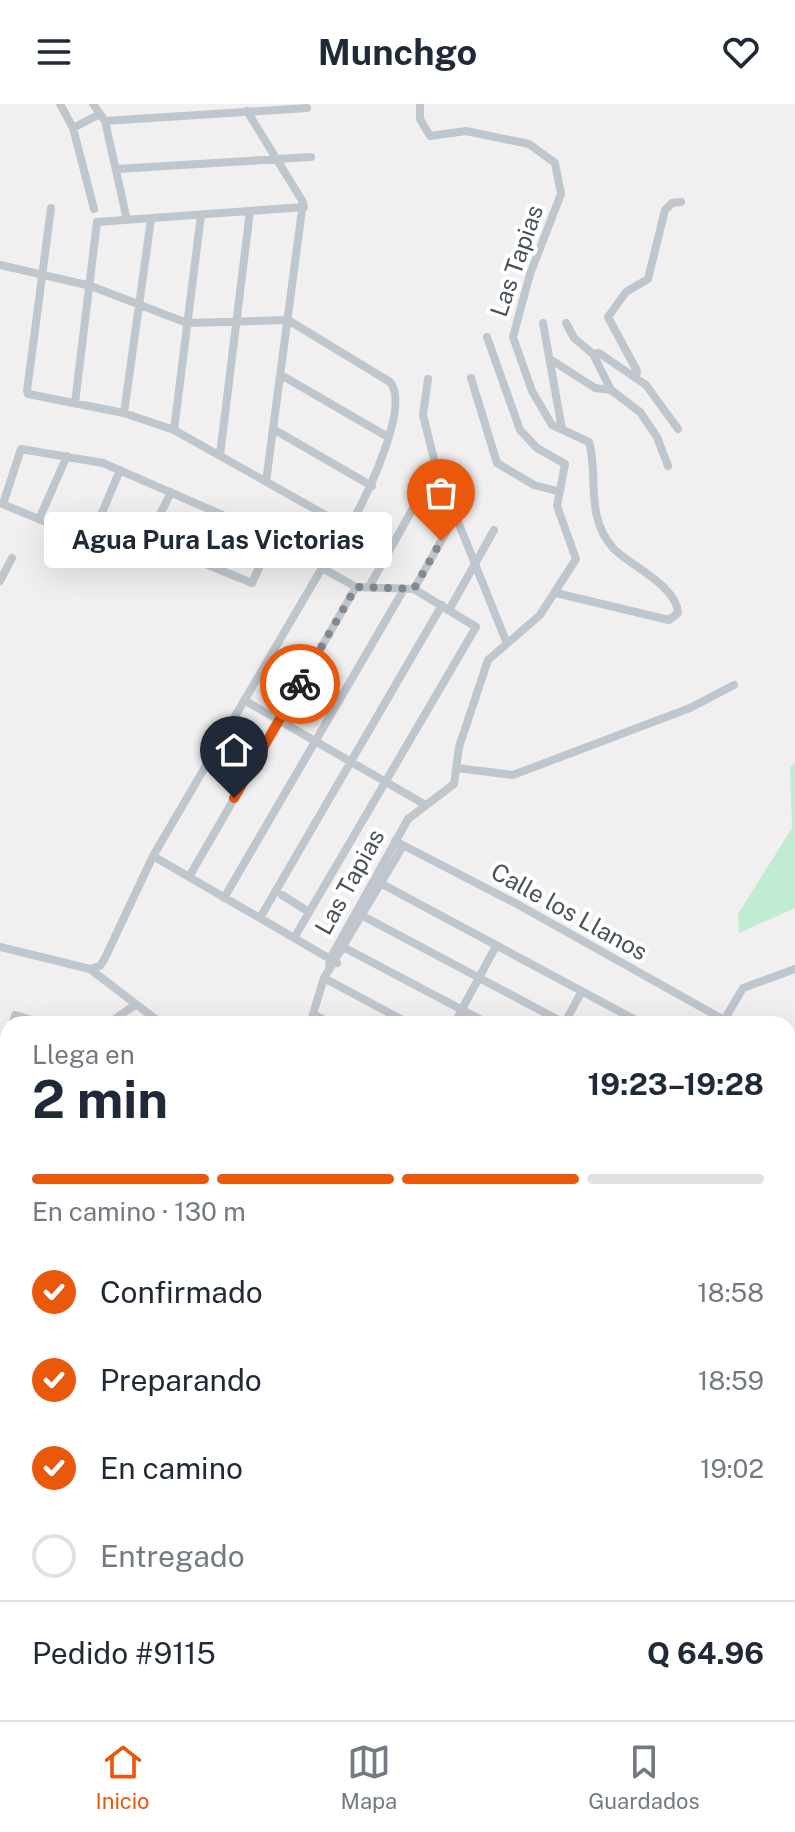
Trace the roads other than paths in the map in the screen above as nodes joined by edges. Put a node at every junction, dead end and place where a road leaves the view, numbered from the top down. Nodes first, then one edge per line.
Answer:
1 (60, 104) edge
2 (93, 104) edge
3 (420, 104) edge
4 (307, 108) dead end
5 (247, 111) junction
6 (103, 117) junction
7 (73, 128) junction
8 (311, 157) dead end
9 (276, 159) junction
10 (117, 169) junction
11 (681, 202) dead end
12 (304, 207) junction
13 (51, 208) dead end
14 (94, 209) dead end
15 (250, 211) junction
16 (201, 215) junction
17 (151, 219) junction
18 (127, 220) junction
19 (0, 265) edge
20 (10, 270) junction
21 (0, 272) edge
22 (42, 274) junction
23 (91, 286) junction
24 (139, 302) junction
25 (288, 320) junction
26 (187, 323) junction
27 (543, 323) dead end
28 (566, 323) dead end
29 (237, 324) junction
30 (487, 337) dead end
31 (593, 354) junction
32 (550, 359) junction
33 (281, 375) junction
34 (636, 376) junction
35 (471, 378) dead end
36 (428, 379) dead end
37 (611, 390) junction
38 (75, 403) junction
39 (124, 413) junction
40 (273, 429) junction
41 (562, 429) junction
42 (678, 429) dead end
43 (174, 430) junction
44 (388, 437) junction
45 (220, 455) junction
46 (67, 456) junction
47 (668, 466) dead end
48 (436, 467) junction
49 (120, 470) junction
50 (266, 482) junction
51 (372, 486) junction
52 (557, 491) junction
53 (171, 492) junction
54 (2, 503) edge
55 (40, 517) junction
56 (454, 518) junction
57 (494, 530) dead end
58 (91, 539) junction
59 (149, 541) junction
60 (12, 558) dead end
61 (474, 564) junction
62 (0, 581) edge
63 (356, 587) junction
64 (369, 587) junction
65 (409, 589) junction
66 (556, 593) junction
67 (445, 608) junction
68 (506, 641) junction
69 (734, 685) dead end
70 (244, 700) junction
71 (280, 720) junction
72 (315, 740) junction
73 (350, 761) junction
74 (457, 768) junction
75 (385, 782) junction
76 (424, 804) junction
77 (399, 844) junction
78 (153, 856) junction
79 (189, 877) junction
80 (382, 884) junction
81 (282, 895) dead end
82 (224, 898) junction
83 (309, 912) junction
84 (363, 916) junction
85 (260, 918) junction
86 (294, 938) junction
87 (496, 946) junction
88 (0, 947) edge
89 (345, 948) junction
90 (330, 967) junction
91 (90, 969) junction
92 (795, 969) edge
93 (479, 978) junction
94 (582, 991) junction
95 (136, 1004) junction
96 (462, 1009) junction
97 (119, 1016) edge
98 (152, 1016) edge
99 (313, 1016) edge
100 (399, 1016) edge
101 (458, 1016) edge
102 (475, 1016) edge
103 (550, 1016) edge
104 (569, 1016) edge
105 (628, 1016) edge
106 (713, 1016) edge
107 (727, 1016) edge

1 - 7 street
2 - 6 street
3 - 41 street, Las Tapias
4 - 5 street
5 - 6 street
5 - 9 street
6 - 7 street
6 - 10 street
7 - 14 street
8 - 9 street
9 - 10 street
9 - 12 street
10 - 18 street
11 - 34 street
12 - 15 street
12 - 25 street
13 - 22 street
15 - 16 street
15 - 29 street
16 - 17 street
16 - 26 street
17 - 18 street
17 - 24 street
18 - 23 street
19 - 20 street
20 - 21 street
20 - 22 street
22 - 23 street
22 - 38 street
23 - 24 street
23 - 38 street
24 - 26 street
24 - 39 street
25 - 29 street
25 - 33 street
25 - 44 street
26 - 29 street
26 - 43 street
27 - 32 street
28 - 31 street
29 - 45 street
30 - 52 street
31 - 34 street
31 - 37 street
32 - 37 street
32 - 41 street
33 - 40 street
33 - 44 street
34 - 42 street
35 - 52 street
36 - 48 street
37 - 47 street
38 - 39 street
39 - 43 street
40 - 50 street
40 - 51 street
41 - 66 street, Las Tapias
43 - 45 street
44 - 51 street
45 - 50 street
46 - 49 street
46 - 54 street
46 - 55 street
48 - 56 street
48 - 64 street
49 - 53 street
49 - 58 street
50 - 51 street
52 - 66 street
53 - 59 street
53 - 59 street
54 - 55 street
55 - 58 street
56 - 61 street
56 - 65 street
57 - 61 street
58 - 59 street
60 - 62 street
61 - 67 street
61 - 68 street
63 - 64 street
63 - 70 street
63 - 71 street
64 - 65 street
65 - 67 street
65 - 72 street
66 - 68 street, Las Tapias
67 - 73 street
67 - 75 street
68 - 74 street, Las Tapias
69 - 74 street
70 - 71 street
70 - 78 street
71 - 72 street
71 - 79 street
72 - 73 street
72 - 82 street
73 - 75 street
73 - 85 street
74 - 76 street, Las Tapias
75 - 76 street
75 - 83 street
76 - 77 street, Las Tapias
77 - 80 street, Las Tapias
77 - 90 street, Las Tapias
77 - 106 street, Calle los Llanos
78 - 79 street
78 - 91 street
79 - 82 street
80 - 84 street, Las Tapias
80 - 87 street
81 - 83 street
82 - 85 street
83 - 86 street
84 - 89 street, Las Tapias
84 - 93 street
85 - 86 street
86 - 90 street
87 - 93 street
87 - 94 street
88 - 91 street
89 - 90 street, Las Tapias
89 - 96 street
90 - 99 street
90 - 100 street
91 - 95 street
92 - 107 street
93 - 96 street
93 - 103 street
94 - 104 street
94 - 105 street
95 - 97 street
95 - 98 street
96 - 101 street
96 - 102 street

